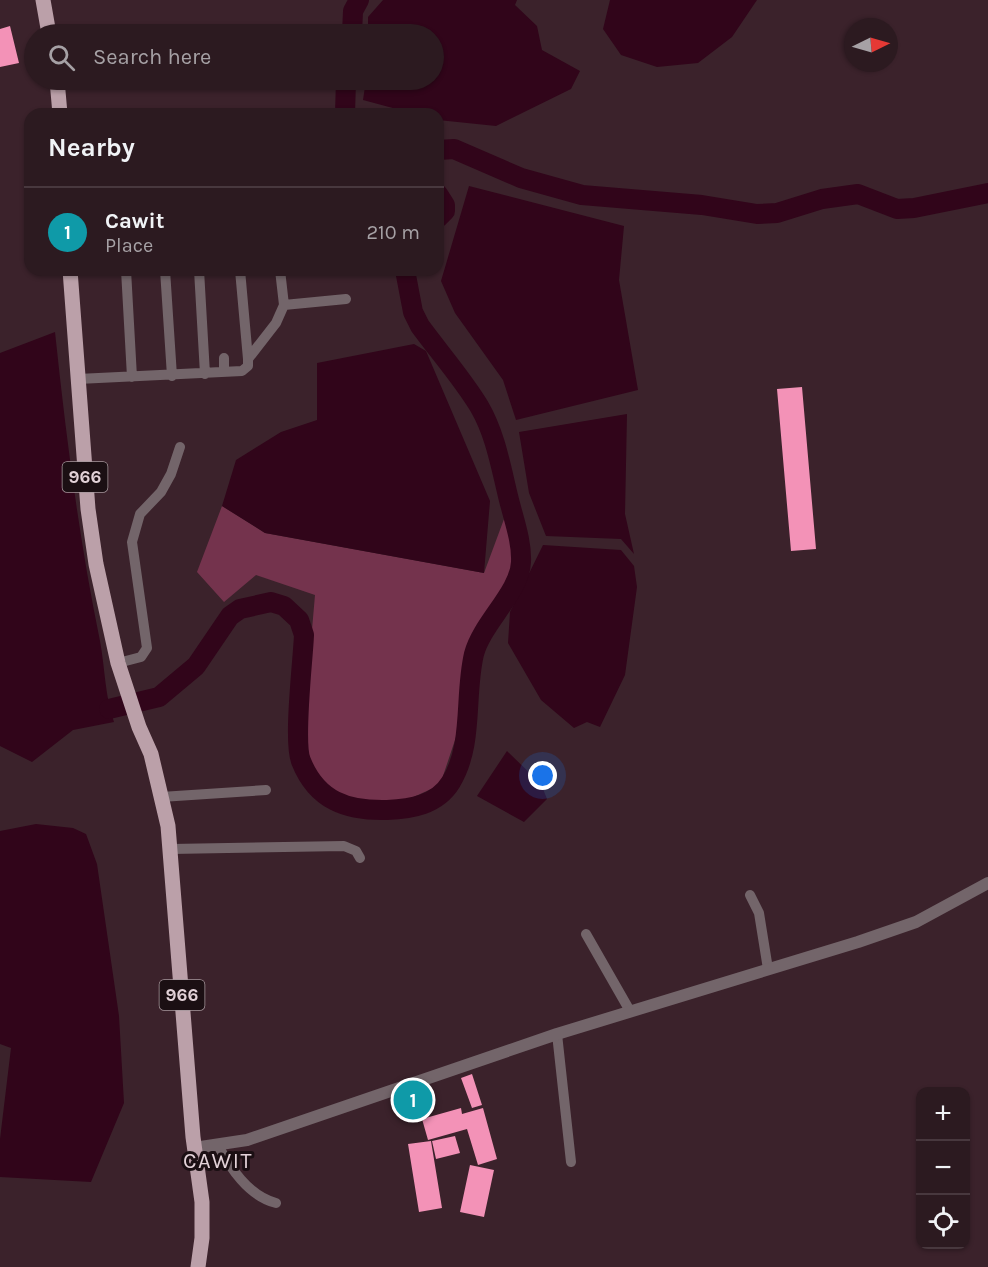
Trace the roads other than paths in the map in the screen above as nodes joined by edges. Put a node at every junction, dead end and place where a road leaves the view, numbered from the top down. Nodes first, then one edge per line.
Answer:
1 (43, 0) edge
2 (47, 24) edge
3 (58, 90) edge
4 (59, 108) edge
5 (70, 276) edge
6 (126, 276) edge
7 (165, 276) edge
8 (199, 276) edge
9 (241, 276) edge
10 (281, 276) edge
11 (346, 299) dead end
12 (284, 305) junction
13 (224, 358) dead end
14 (248, 359) junction
15 (224, 372) junction
16 (205, 374) junction
17 (172, 376) junction
18 (132, 377) junction
19 (78, 379) junction
20 (180, 447) dead end
21 (118, 663) junction
22 (266, 790) dead end
23 (161, 797) junction
24 (171, 849) junction
25 (360, 858) dead end
26 (988, 883) edge
27 (750, 896) dead end
28 (586, 934) dead end
29 (768, 969) junction
30 (630, 1011) junction
31 (558, 1034) junction
32 (217, 1144) junction
33 (195, 1148) junction
34 (571, 1162) dead end
35 (276, 1203) dead end
36 (198, 1267) edge

1 - 2 main road
3 - 4 main road
5 - 19 main road, 966
6 - 18 street
7 - 17 street
8 - 16 street
9 - 14 street
10 - 12 street
11 - 12 street
12 - 14 street
13 - 15 street
14 - 15 street
15 - 16 street
16 - 17 street
17 - 18 street
18 - 19 street
19 - 21 main road, 966
20 - 21 street
21 - 23 main road, 966
22 - 23 street
23 - 24 main road, 966
24 - 25 street
24 - 33 main road, 966
26 - 29 street
27 - 29 street
28 - 30 street
29 - 30 street
30 - 31 street
31 - 32 street
31 - 34 street
32 - 33 street
32 - 35 street
33 - 36 main road, 966

